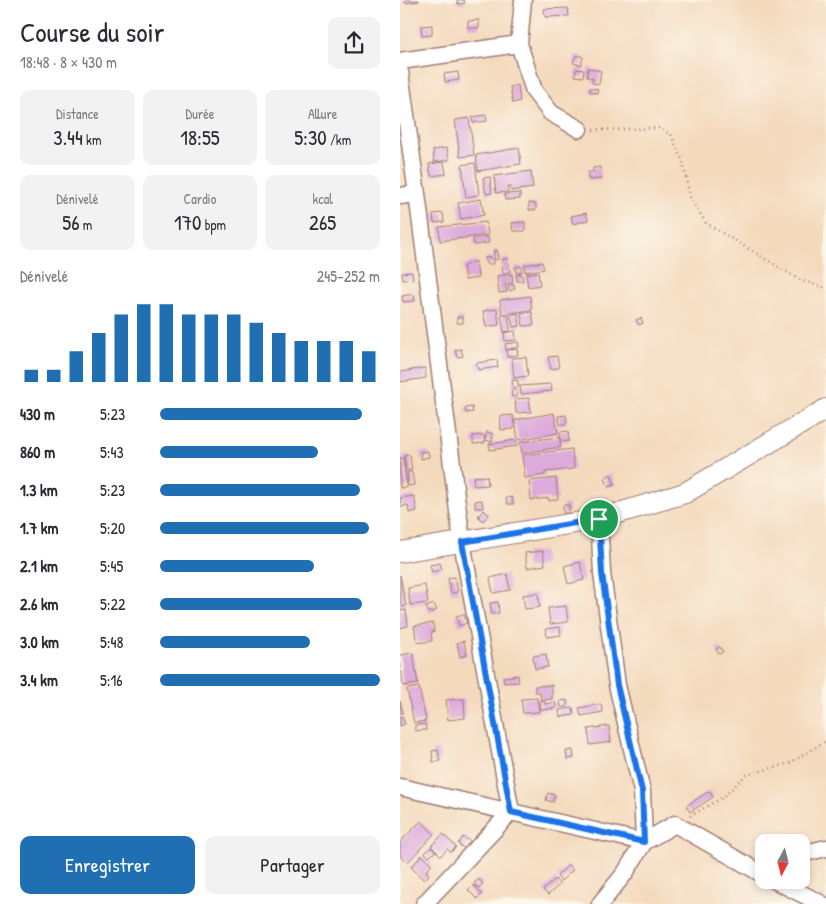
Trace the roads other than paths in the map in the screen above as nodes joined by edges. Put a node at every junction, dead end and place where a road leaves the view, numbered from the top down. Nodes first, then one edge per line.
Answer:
1 (523, 0) edge
2 (519, 44) junction
3 (400, 61) edge
4 (400, 72) edge
5 (579, 130) road end
6 (417, 194) junction
7 (400, 196) edge
8 (826, 409) edge
9 (599, 519) junction
10 (462, 542) junction
11 (400, 552) edge
12 (400, 787) edge
13 (511, 812) junction
14 (644, 842) junction
15 (826, 848) edge
16 (810, 852) edge
17 (755, 869) edge
18 (793, 889) edge
19 (424, 904) edge
20 (600, 904) edge
21 (822, 904) edge

1 - 2 street
2 - 3 street
2 - 5 street
4 - 6 street
6 - 7 street
6 - 10 street
8 - 9 street
9 - 10 street
9 - 14 street
10 - 11 street
10 - 13 street
12 - 13 street
13 - 14 street
13 - 19 street
14 - 17 street
14 - 20 street
15 - 16 street
18 - 21 street

